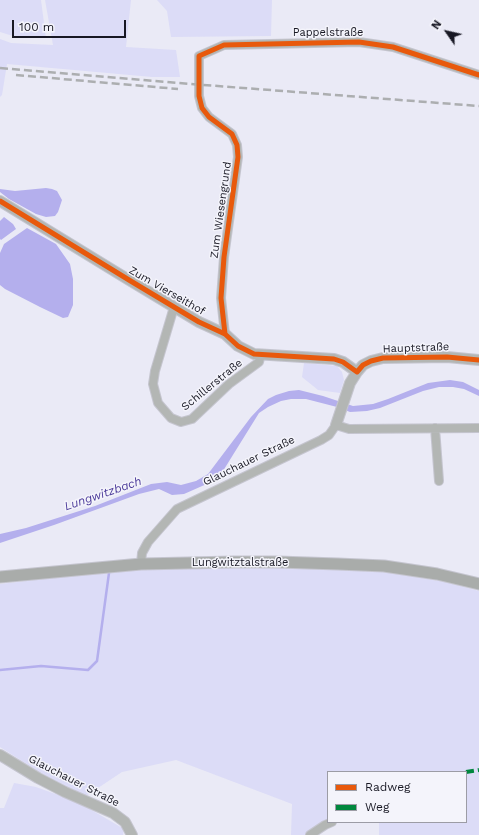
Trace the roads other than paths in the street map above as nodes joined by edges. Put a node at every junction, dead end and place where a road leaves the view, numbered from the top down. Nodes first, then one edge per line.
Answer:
1 (199, 56) joint
2 (479, 75) edge
3 (0, 201) edge
4 (174, 307) junction
5 (224, 334) junction
6 (261, 354) junction
7 (479, 360) edge
8 (357, 372) junction
9 (336, 425) junction
10 (435, 428) junction
11 (479, 428) edge
12 (439, 482) dead end
13 (141, 564) junction
14 (0, 577) edge
15 (479, 584) edge
16 (0, 755) edge
17 (330, 823) edge
18 (132, 835) edge
19 (310, 835) edge

1 - 2 street, Pappelstraße
1 - 5 street, Zum Wiesengrund
3 - 4 street, Zum Vierseithof
4 - 5 street, Zum Vierseithof
4 - 6 street, Schillerstraße
5 - 6 street, Zum Vierseithof
6 - 8 street, Zum Vierseithof
7 - 8 street, Hauptstraße
8 - 9 street, Glauchauer Straße
9 - 10 street
9 - 13 street, Glauchauer Straße
10 - 11 street
10 - 12 street
13 - 14 main road, Lungwitztalstraße
13 - 15 main road, Lungwitztalstraße
16 - 18 street, Glauchauer Straße
17 - 19 street

